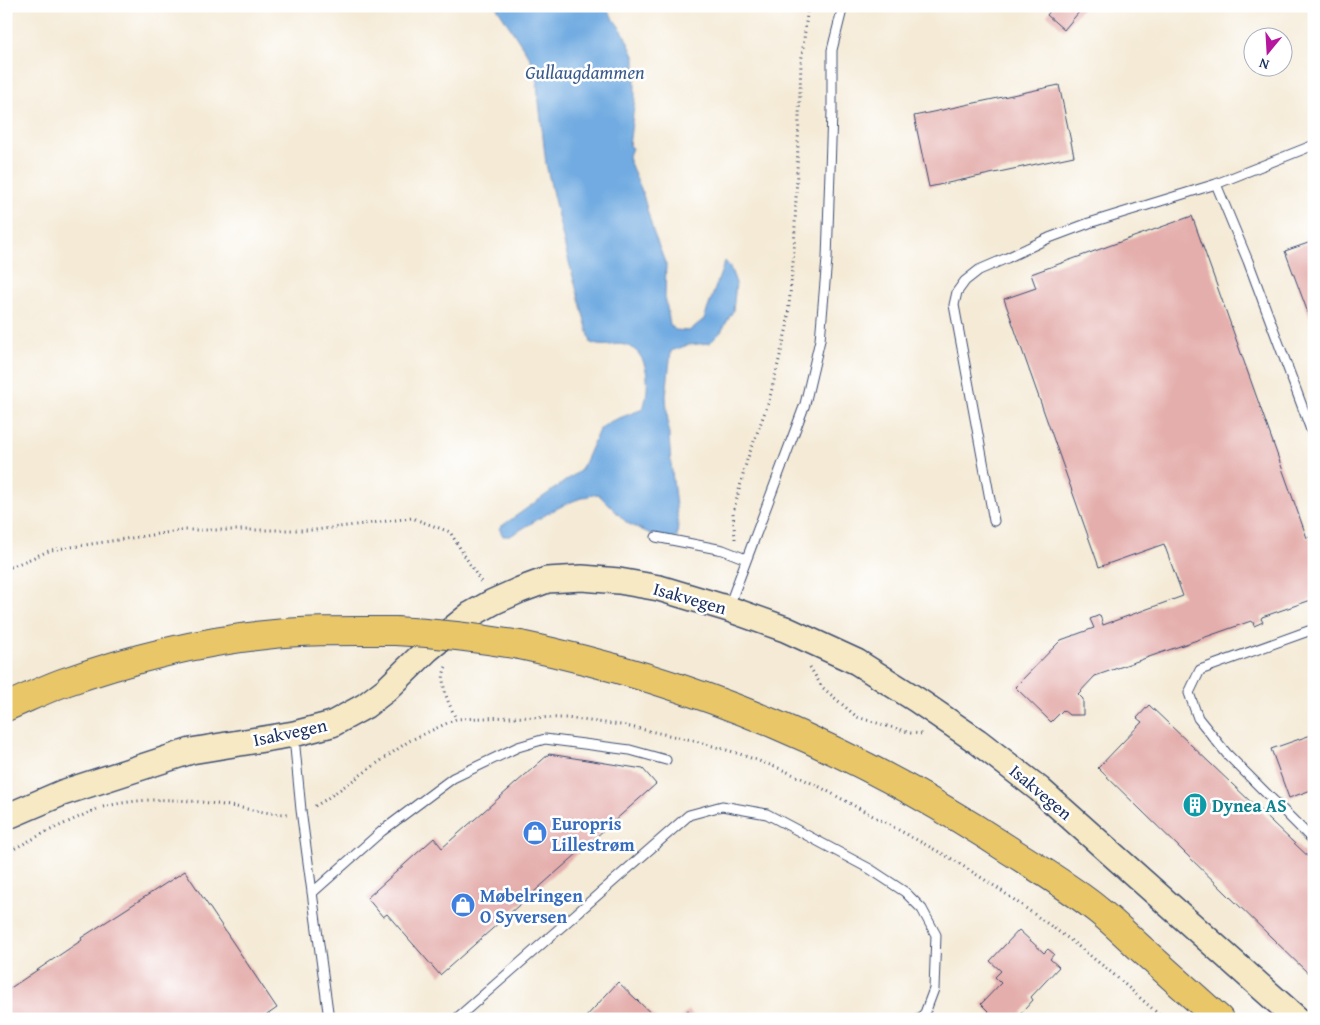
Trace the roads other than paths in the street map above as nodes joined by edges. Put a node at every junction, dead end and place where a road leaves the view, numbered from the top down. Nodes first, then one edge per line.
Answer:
1 (843, 6) edge
2 (1314, 145) edge
3 (1216, 184) junction
4 (1314, 438) edge
5 (994, 521) dead end
6 (656, 537) dead end
7 (746, 559) junction
8 (728, 609) junction
9 (1314, 629) edge
10 (6, 707) edge
11 (294, 734) junction
12 (666, 760) dead end
13 (6, 816) edge
14 (1314, 841) edge
15 (312, 893) junction
16 (329, 1019) edge
17 (456, 1019) edge
18 (919, 1019) edge
19 (1220, 1019) edge
20 (1298, 1019) edge

1 - 7 lane
2 - 3 lane
3 - 4 lane
3 - 5 lane
6 - 7 lane
7 - 8 lane
8 - 11 street, Isakvegen
8 - 20 street, Isakvegen
9 - 14 lane
10 - 19 highway, bridge
11 - 13 street, Isakvegen
11 - 15 lane
12 - 15 lane
15 - 16 lane
17 - 18 lane

